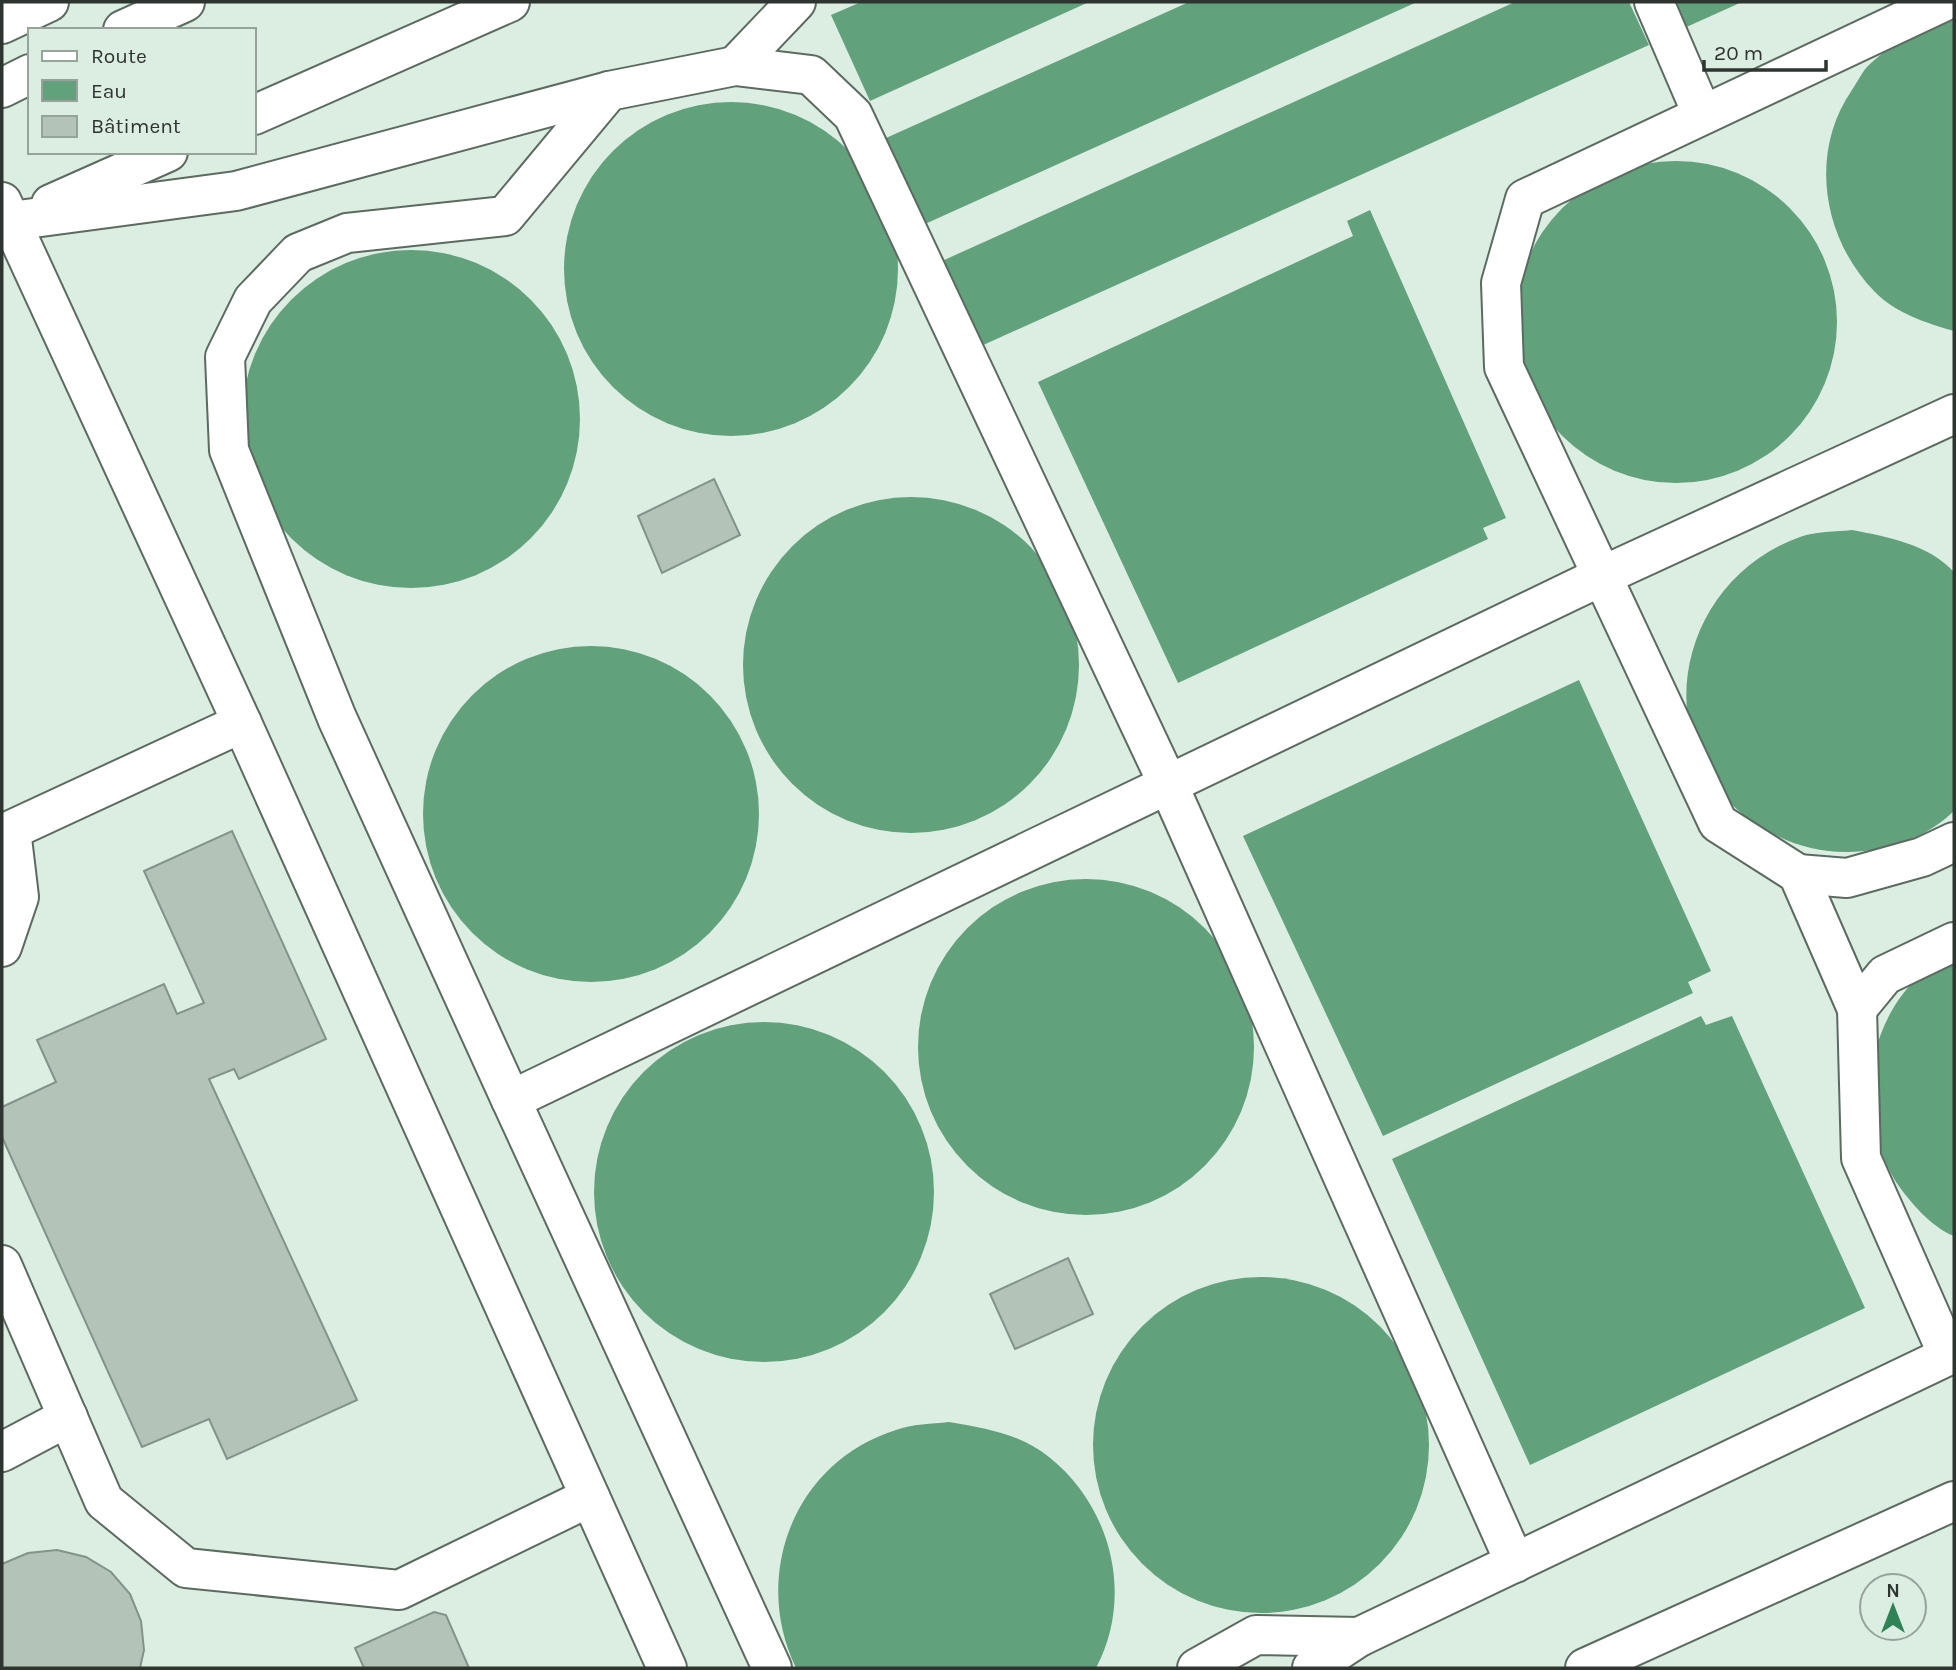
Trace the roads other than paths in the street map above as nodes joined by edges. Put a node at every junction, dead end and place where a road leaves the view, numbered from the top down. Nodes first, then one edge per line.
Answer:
1 (50, 2) edge
2 (185, 2) edge
3 (510, 2) edge
4 (796, 2) edge
5 (1654, 2) edge
6 (1943, 2) edge
7 (2, 24) edge
8 (127, 28) edge
9 (735, 66) junction
10 (28, 75) edge
11 (2, 88) edge
12 (609, 91) junction
13 (1697, 102) dead end
14 (256, 113) edge
15 (163, 154) edge
16 (5, 216) edge
17 (1954, 414) edge
18 (1602, 576) junction
19 (242, 723) junction
20 (1168, 784) junction
21 (6, 832) edge
22 (1954, 842) edge
23 (1798, 874) junction
24 (1954, 942) edge
25 (2, 947) edge
26 (1857, 1010) junction
27 (511, 1100) junction
28 (2, 1265) edge
29 (1951, 1354) edge
30 (68, 1416) junction
31 (2, 1452) edge
32 (590, 1497) junction
33 (1954, 1501) edge
34 (1515, 1563) junction
35 (1359, 1637) junction
36 (667, 1668) edge
37 (772, 1668) edge
38 (1197, 1668) edge
39 (1312, 1668) edge
40 (1585, 1668) edge

1 - 7 lane
2 - 8 lane
3 - 14 lane
4 - 9 lane
5 - 13 lane
6 - 18 lane
9 - 12 lane
9 - 20 lane
10 - 11 lane
12 - 16 lane
12 - 27 lane
15 - 16 lane
16 - 19 lane
17 - 18 lane
18 - 20 lane
18 - 23 lane
19 - 21 lane
19 - 32 lane
20 - 27 lane
20 - 34 lane
21 - 25 lane
22 - 23 lane
23 - 26 lane
24 - 26 lane
26 - 29 lane
27 - 37 lane
28 - 30 lane
29 - 34 lane
30 - 31 lane
30 - 32 lane
32 - 36 lane
33 - 40 lane
34 - 35 lane
35 - 38 lane
35 - 39 lane

